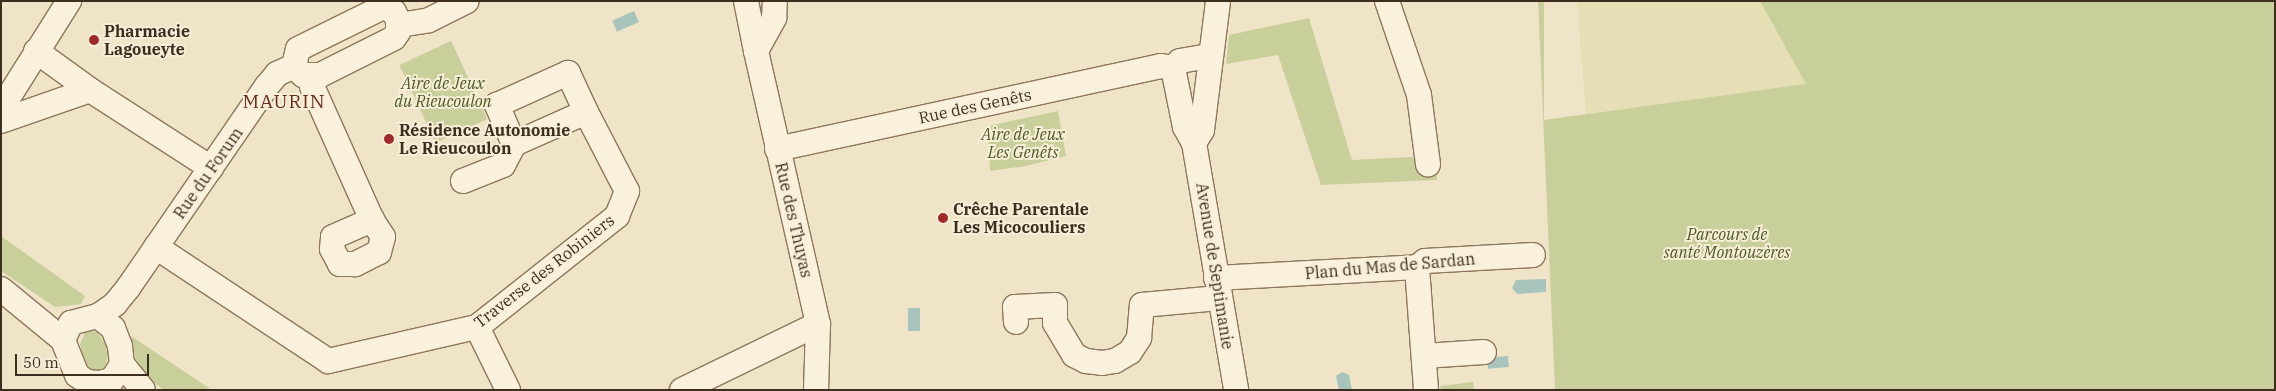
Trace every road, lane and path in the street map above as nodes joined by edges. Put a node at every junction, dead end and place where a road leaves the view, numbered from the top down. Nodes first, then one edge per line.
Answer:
1 (69, 1) edge
2 (468, 1) edge
3 (746, 1) edge
4 (775, 1) edge
5 (1218, 1) edge
6 (1388, 1) edge
7 (383, 4) edge
8 (399, 25) junction
9 (36, 51) junction
10 (756, 51) junction
11 (1209, 56) junction
12 (1172, 68) junction
13 (303, 72) junction
14 (90, 90) junction
15 (1, 110) edge
16 (586, 112) junction
17 (1, 121) edge
18 (1194, 143) junction
19 (514, 144) junction
20 (777, 149) junction
21 (1428, 164) dead end
22 (211, 168) junction
23 (463, 181) dead end
24 (372, 220) dead end
25 (156, 248) junction
26 (1533, 255) dead end
27 (1417, 267) junction
28 (1218, 288) junction
29 (6, 292) edge
30 (106, 322) junction
31 (1016, 322) dead end
32 (818, 324) junction
33 (477, 327) junction
34 (67, 332) junction
35 (1484, 352) dead end
36 (1424, 356) junction
37 (117, 372) junction
38 (78, 384) edge
39 (140, 388) edge
40 (508, 390) edge
41 (682, 390) edge
42 (816, 390) edge
43 (1236, 390) edge
44 (1426, 390) edge

1 - 9 street
2 - 8 street
3 - 10 street, Rue des Thuyas
4 - 10 street
5 - 11 street
6 - 21 street
7 - 8 street
7 - 13 street
8 - 13 street, Rue du Forum
9 - 14 street
9 - 15 street
10 - 20 street, Rue des Thuyas
11 - 12 street
11 - 18 street
12 - 18 street, Avenue de Septimanie
12 - 20 street, Rue des Genêts
13 - 22 street, Rue du Forum
13 - 24 street
14 - 17 street
14 - 22 street
16 - 19 street
16 - 19 street, Traverse des Robiniers
16 - 33 street, Traverse des Robiniers
18 - 28 street, Avenue de Septimanie
19 - 23 street
20 - 32 street, Rue des Thuyas
22 - 25 street, Rue du Forum
25 - 30 street, Rue du Forum
25 - 33 street, Traverse des Robiniers
26 - 27 street, Plan du Mas de Sardan
27 - 28 street, Plan du Mas de Sardan
27 - 36 street
28 - 31 street, Plan du Mas de Sardan
28 - 43 street, Avenue de Septimanie
29 - 34 street
30 - 34 street
30 - 37 street
32 - 41 street
32 - 42 street, Rue des Thuyas
33 - 40 street
34 - 38 street
35 - 36 street
36 - 44 street
37 - 38 street
37 - 39 street

